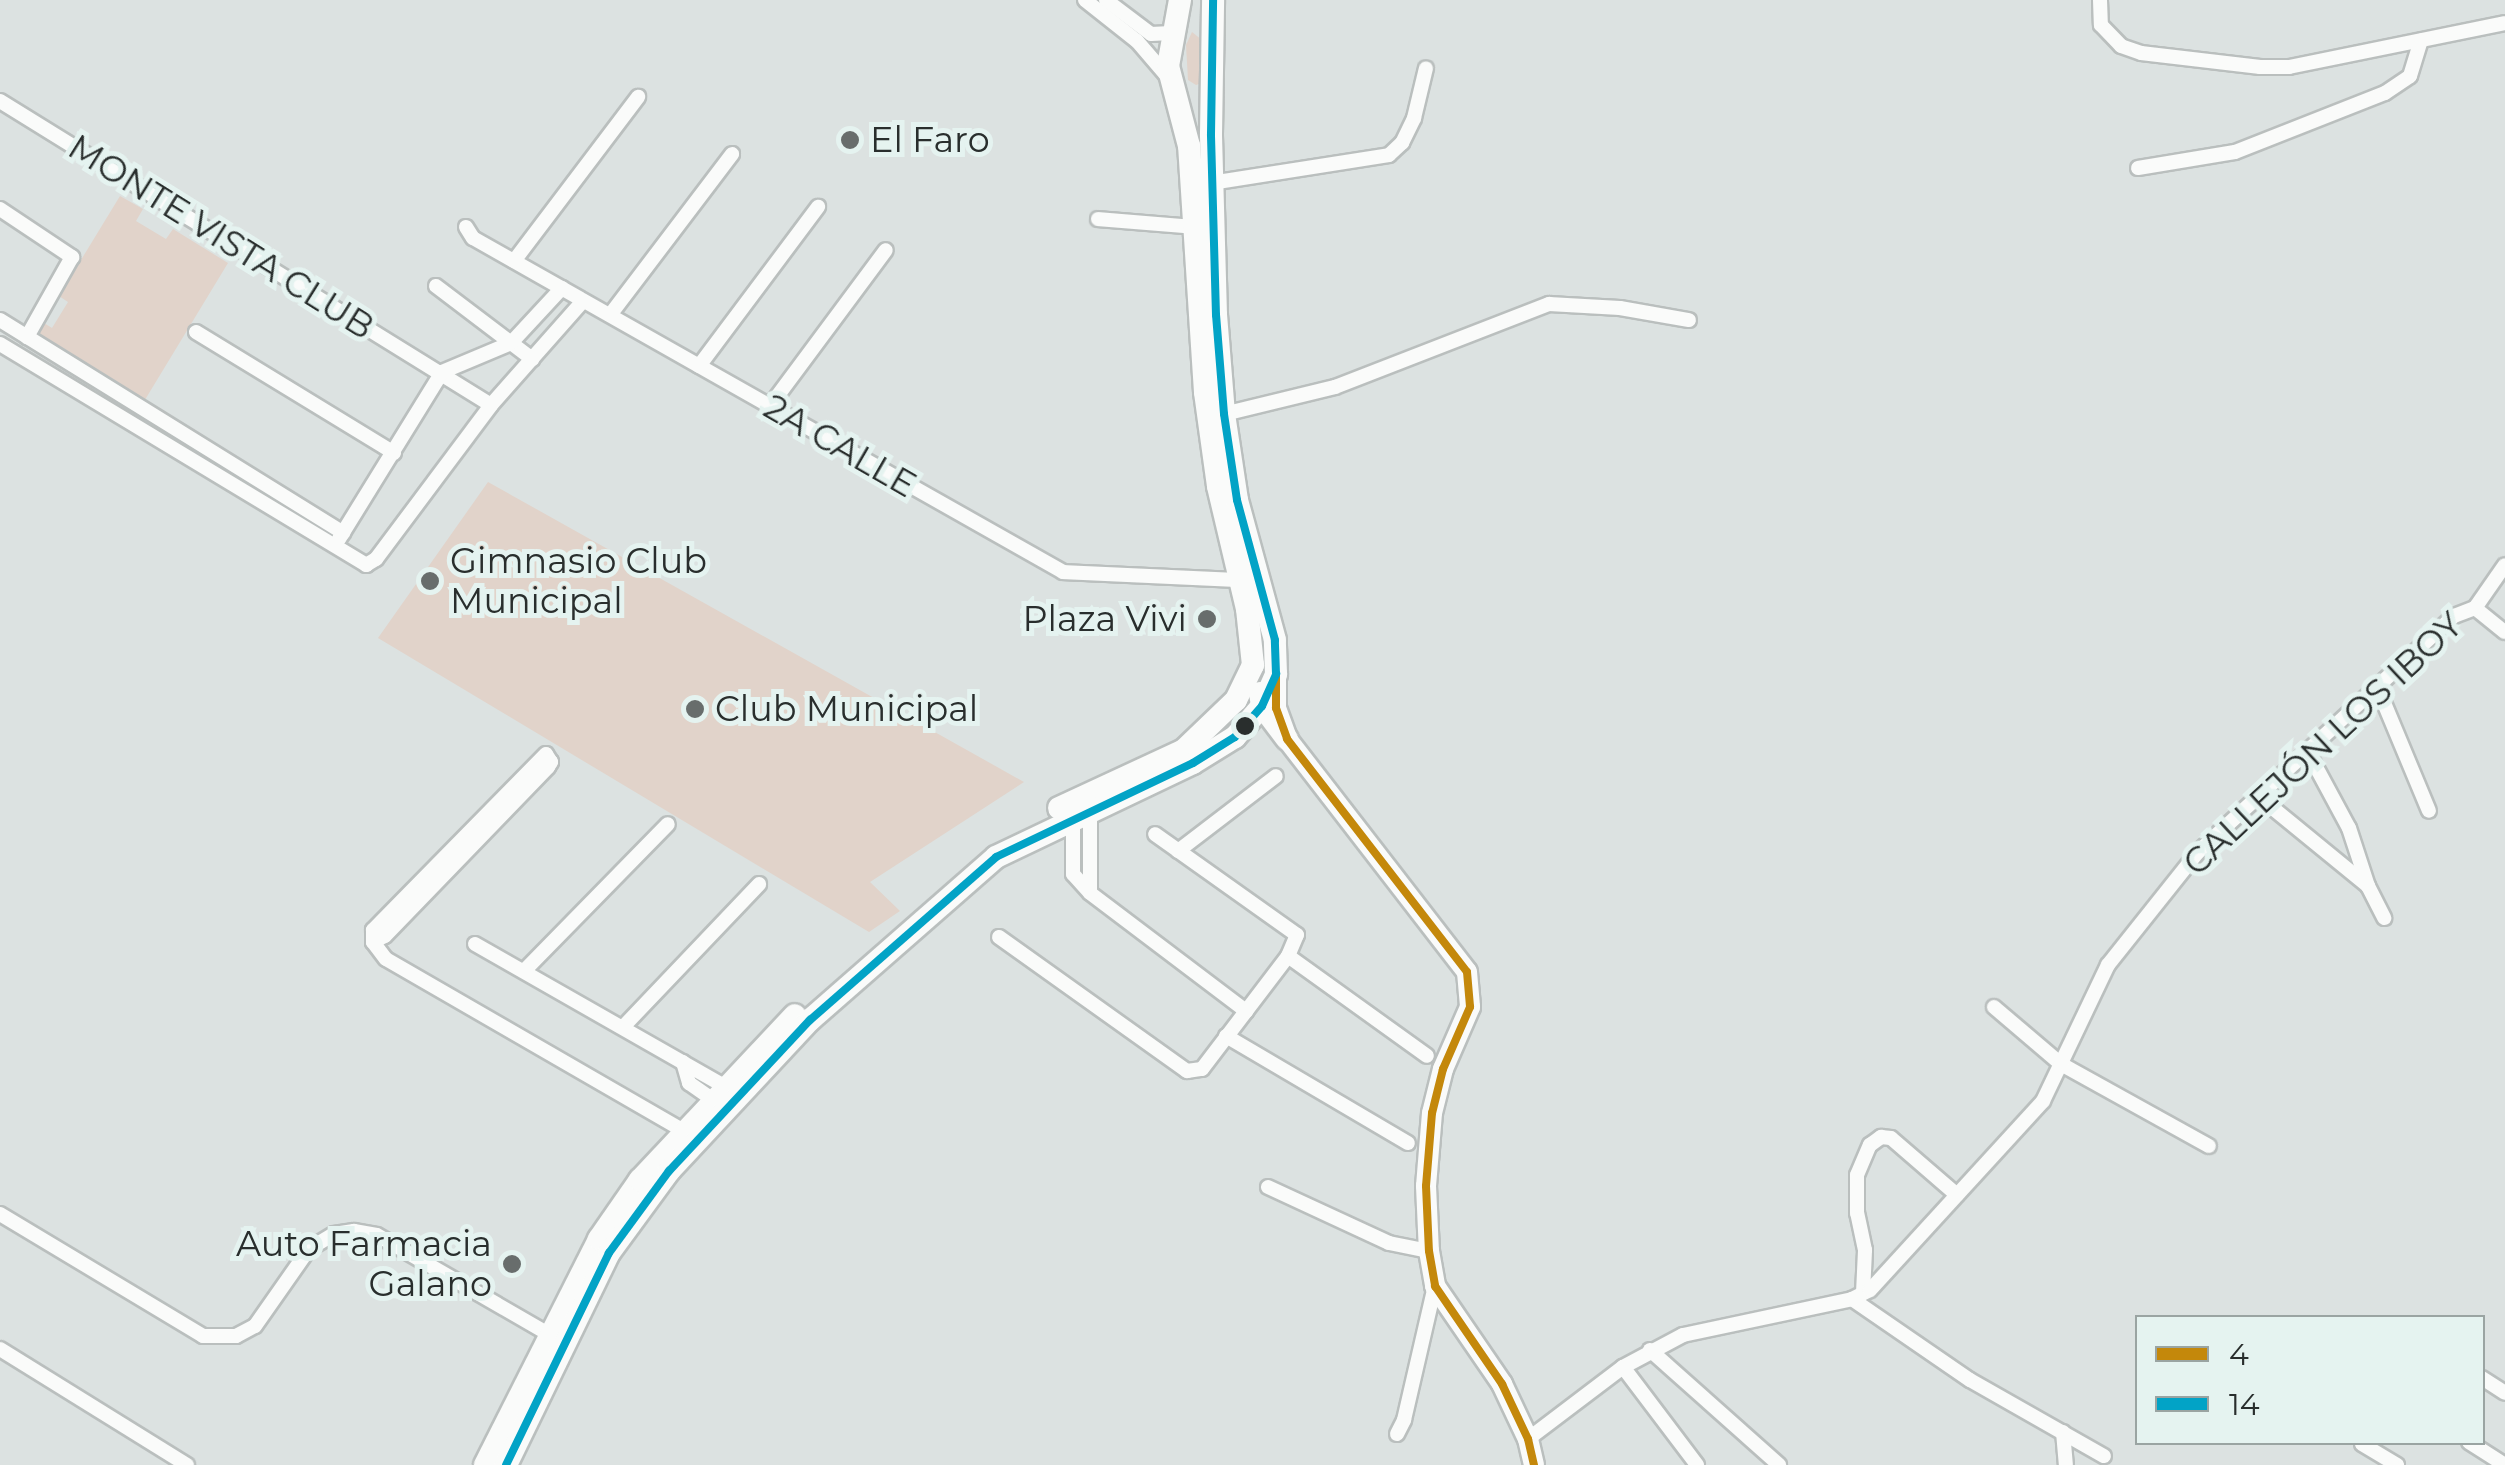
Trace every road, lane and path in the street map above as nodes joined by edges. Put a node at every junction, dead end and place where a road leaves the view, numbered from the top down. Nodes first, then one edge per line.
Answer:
1 (1085, 0) edge
2 (1106, 0) edge
3 (1180, 0) edge
4 (1214, 0) edge
5 (2100, 0) edge
6 (2505, 23) edge
7 (1214, 32) junction
8 (1171, 33) junction
9 (2421, 41) junction
10 (1426, 68) dead end
11 (1214, 80) junction
12 (1170, 81) junction
13 (638, 97) dead end
14 (0, 102) edge
15 (732, 154) dead end
16 (2138, 168) dead end
17 (1211, 182) junction
18 (818, 207) dead end
19 (0, 210) edge
20 (1098, 219) dead end
21 (466, 227) dead end
22 (1196, 227) junction
23 (886, 250) dead end
24 (514, 261) junction
25 (436, 286) dead end
26 (562, 288) junction
27 (583, 300) junction
28 (610, 316) junction
29 (0, 320) edge
30 (1689, 320) dead end
31 (196, 332) dead end
32 (27, 337) junction
33 (511, 343) junction
34 (0, 344) edge
35 (532, 359) junction
36 (704, 360) junction
37 (442, 372) junction
38 (491, 405) junction
39 (770, 406) junction
40 (139, 407) junction
41 (1224, 414) junction
42 (129, 424) junction
43 (394, 453) junction
44 (343, 532) junction
45 (334, 548) junction
46 (2505, 566) edge
47 (1244, 568) junction
48 (2474, 608) junction
49 (1248, 609) junction
50 (2505, 632) edge
51 (1276, 674) junction
52 (2377, 686) junction
53 (1262, 706) junction
54 (1235, 736) junction
55 (1286, 738) junction
56 (2308, 752) junction
57 (1276, 776) dead end
58 (2258, 796) junction
59 (2429, 811) dead end
60 (1082, 813) junction
61 (489, 819) junction
62 (668, 824) dead end
63 (1156, 834) dead end
64 (1178, 851) junction
65 (759, 884) dead end
66 (2368, 886) junction
67 (2384, 918) dead end
68 (999, 938) dead end
69 (475, 944) dead end
70 (1288, 956) junction
71 (524, 970) junction
72 (1994, 1007) dead end
73 (1246, 1012) junction
74 (624, 1026) junction
75 (1226, 1036) junction
76 (1426, 1056) dead end
77 (683, 1062) junction
78 (2062, 1064) junction
79 (712, 1092) junction
80 (682, 1130) junction
81 (1408, 1143) dead end
82 (2209, 1146) dead end
83 (1268, 1187) dead end
84 (1957, 1195) junction
85 (0, 1214) edge
86 (1429, 1251) junction
87 (1435, 1286) junction
88 (1858, 1296) junction
89 (550, 1335) junction
90 (0, 1349) edge
91 (1650, 1350) junction
92 (1623, 1368) junction
93 (2063, 1432) junction
94 (1396, 1434) dead end
95 (1528, 1440) junction
96 (2364, 1445) edge
97 (2474, 1445) edge
98 (2104, 1456) dead end
99 (187, 1465) edge
100 (486, 1465) edge
101 (506, 1465) edge
102 (1534, 1465) edge
103 (1697, 1465) edge
104 (1779, 1465) edge
105 (2066, 1465) edge
106 (2397, 1465) edge
107 (2505, 1465) edge

1 - 12 street
2 - 8 street
3 - 8 main road
4 - 7 main road
5 - 9 street
6 - 9 street
7 - 8 main road
7 - 11 main road
8 - 12 main road
9 - 16 street
10 - 17 street
11 - 12 main road
11 - 17 main road
12 - 22 main road
13 - 24 street
14 - 37 street, MONTE VISTA CLUB
15 - 28 street
17 - 41 main road
18 - 36 street
19 - 32 street
20 - 22 street
21 - 24 street, 2A CALLE
22 - 47 main road
23 - 39 street
24 - 26 street, 2A CALLE
25 - 33 street
26 - 27 street, 2A CALLE
26 - 33 street
27 - 28 street, 2A CALLE
27 - 35 street
28 - 36 street, 2A CALLE
29 - 32 street
30 - 41 street
31 - 43 street
32 - 40 street
33 - 35 street
33 - 37 street
34 - 42 street
35 - 38 street
36 - 39 street, 2A CALLE
37 - 38 street, MONTE VISTA CLUB
37 - 43 street
38 - 45 street
39 - 47 street, 2A CALLE
40 - 42 street
40 - 44 street
41 - 47 main road
42 - 45 street
43 - 44 street
44 - 45 street
46 - 48 street, CALLEJÓN LOS IBOY
47 - 49 main road
47 - 51 main road
48 - 50 street
48 - 52 street, CALLEJÓN LOS IBOY
49 - 53 main road
49 - 79 main road
51 - 53 main road
51 - 55 street
52 - 56 street, CALLEJÓN LOS IBOY
52 - 59 street
53 - 54 main road
53 - 55 main road
54 - 55 street
54 - 60 main road
55 - 86 street
56 - 58 street, CALLEJÓN LOS IBOY
56 - 66 street
57 - 64 street
58 - 66 street
58 - 78 street, CALLEJÓN LOS IBOY
60 - 73 street
60 - 101 main road
61 - 61 street
61 - 80 street
62 - 71 street
63 - 64 street
64 - 70 street
65 - 74 street
66 - 67 street
68 - 75 street
69 - 71 street
70 - 73 street
70 - 76 street
71 - 74 street
72 - 78 street
73 - 75 street
74 - 77 street
75 - 81 street
77 - 79 street
77 - 79 street
78 - 82 street
78 - 84 street, CALLEJÓN LOS IBOY
79 - 80 main road
80 - 89 main road
83 - 86 street
84 - 88 street, CALLEJÓN LOS IBOY
84 - 88 street
85 - 89 street
86 - 87 street
87 - 94 street
87 - 95 street
88 - 91 street
88 - 93 street
89 - 100 main road
90 - 99 street
91 - 92 street
91 - 104 street
92 - 95 street
92 - 103 street
93 - 98 street
93 - 105 street
95 - 102 street
96 - 106 street
97 - 107 street

